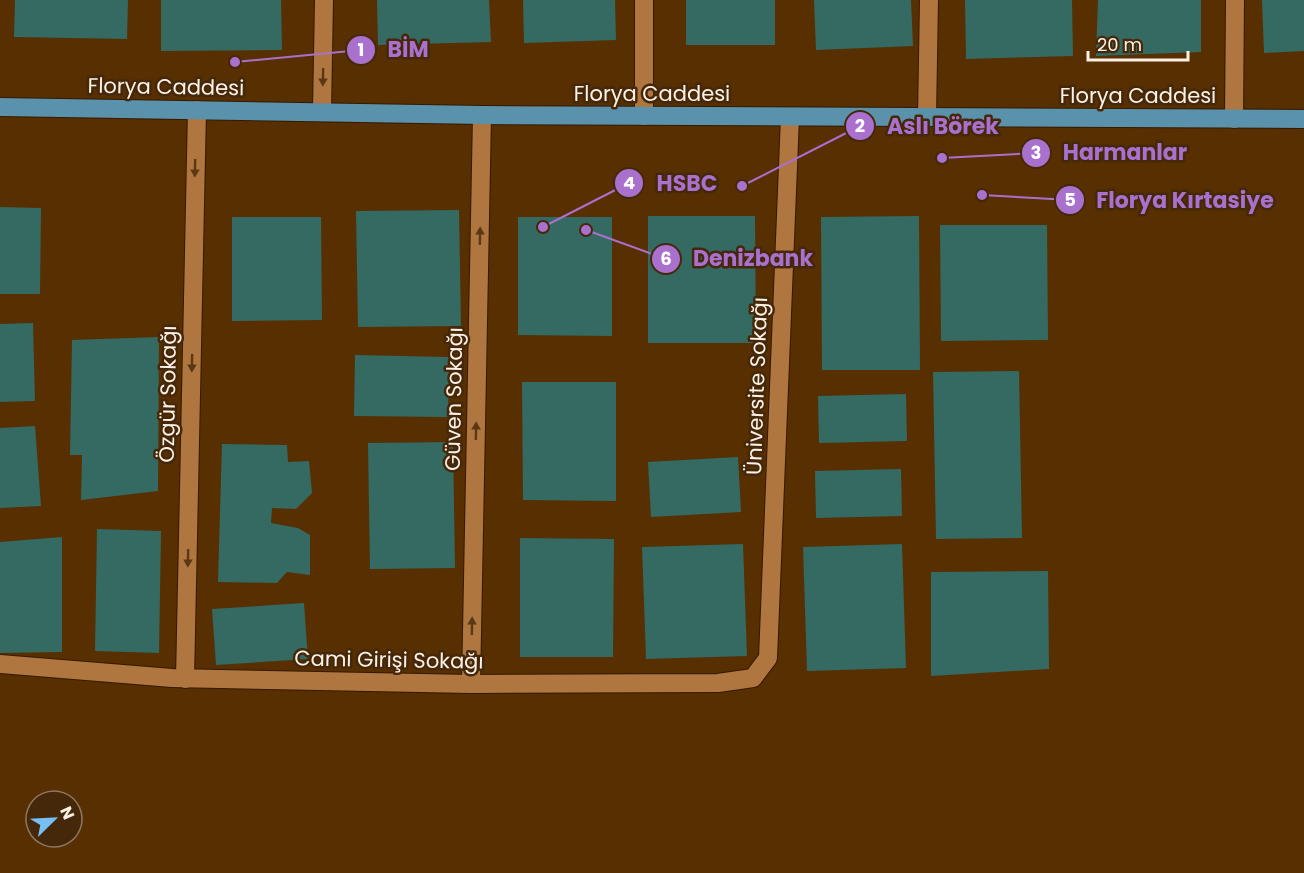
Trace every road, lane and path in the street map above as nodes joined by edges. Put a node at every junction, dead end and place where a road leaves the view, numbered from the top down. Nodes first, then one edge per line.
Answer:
1 (324, 0) edge
2 (644, 0) edge
3 (929, 0) edge
4 (1235, 0) edge
5 (0, 107) edge
6 (197, 110) junction
7 (322, 111) junction
8 (482, 116) junction
9 (644, 116) junction
10 (790, 117) junction
11 (927, 117) junction
12 (1234, 119) junction
13 (1304, 119) edge
14 (768, 658) joint
15 (0, 664) edge
16 (185, 679) junction
17 (471, 684) junction

1 -> 7 street
2 - 9 street
3 - 11 street
4 - 12 street
5 - 6 main road, Florya Caddesi
6 - 7 main road, Florya Caddesi
6 -> 16 street, Özgür Sokağı
7 - 8 main road, Florya Caddesi
8 - 9 main road, Florya Caddesi
17 -> 8 street, Güven Sokağı
9 - 10 main road, Florya Caddesi
10 - 11 main road, Florya Caddesi
10 - 14 street, Üniversite Sokağı
11 - 12 main road, Florya Caddesi
12 - 13 main road, Florya Caddesi
14 - 17 street, Cami Girişi Sokağı
15 - 16 street, Cami Girişi Sokağı
16 - 17 street, Cami Girişi Sokağı

